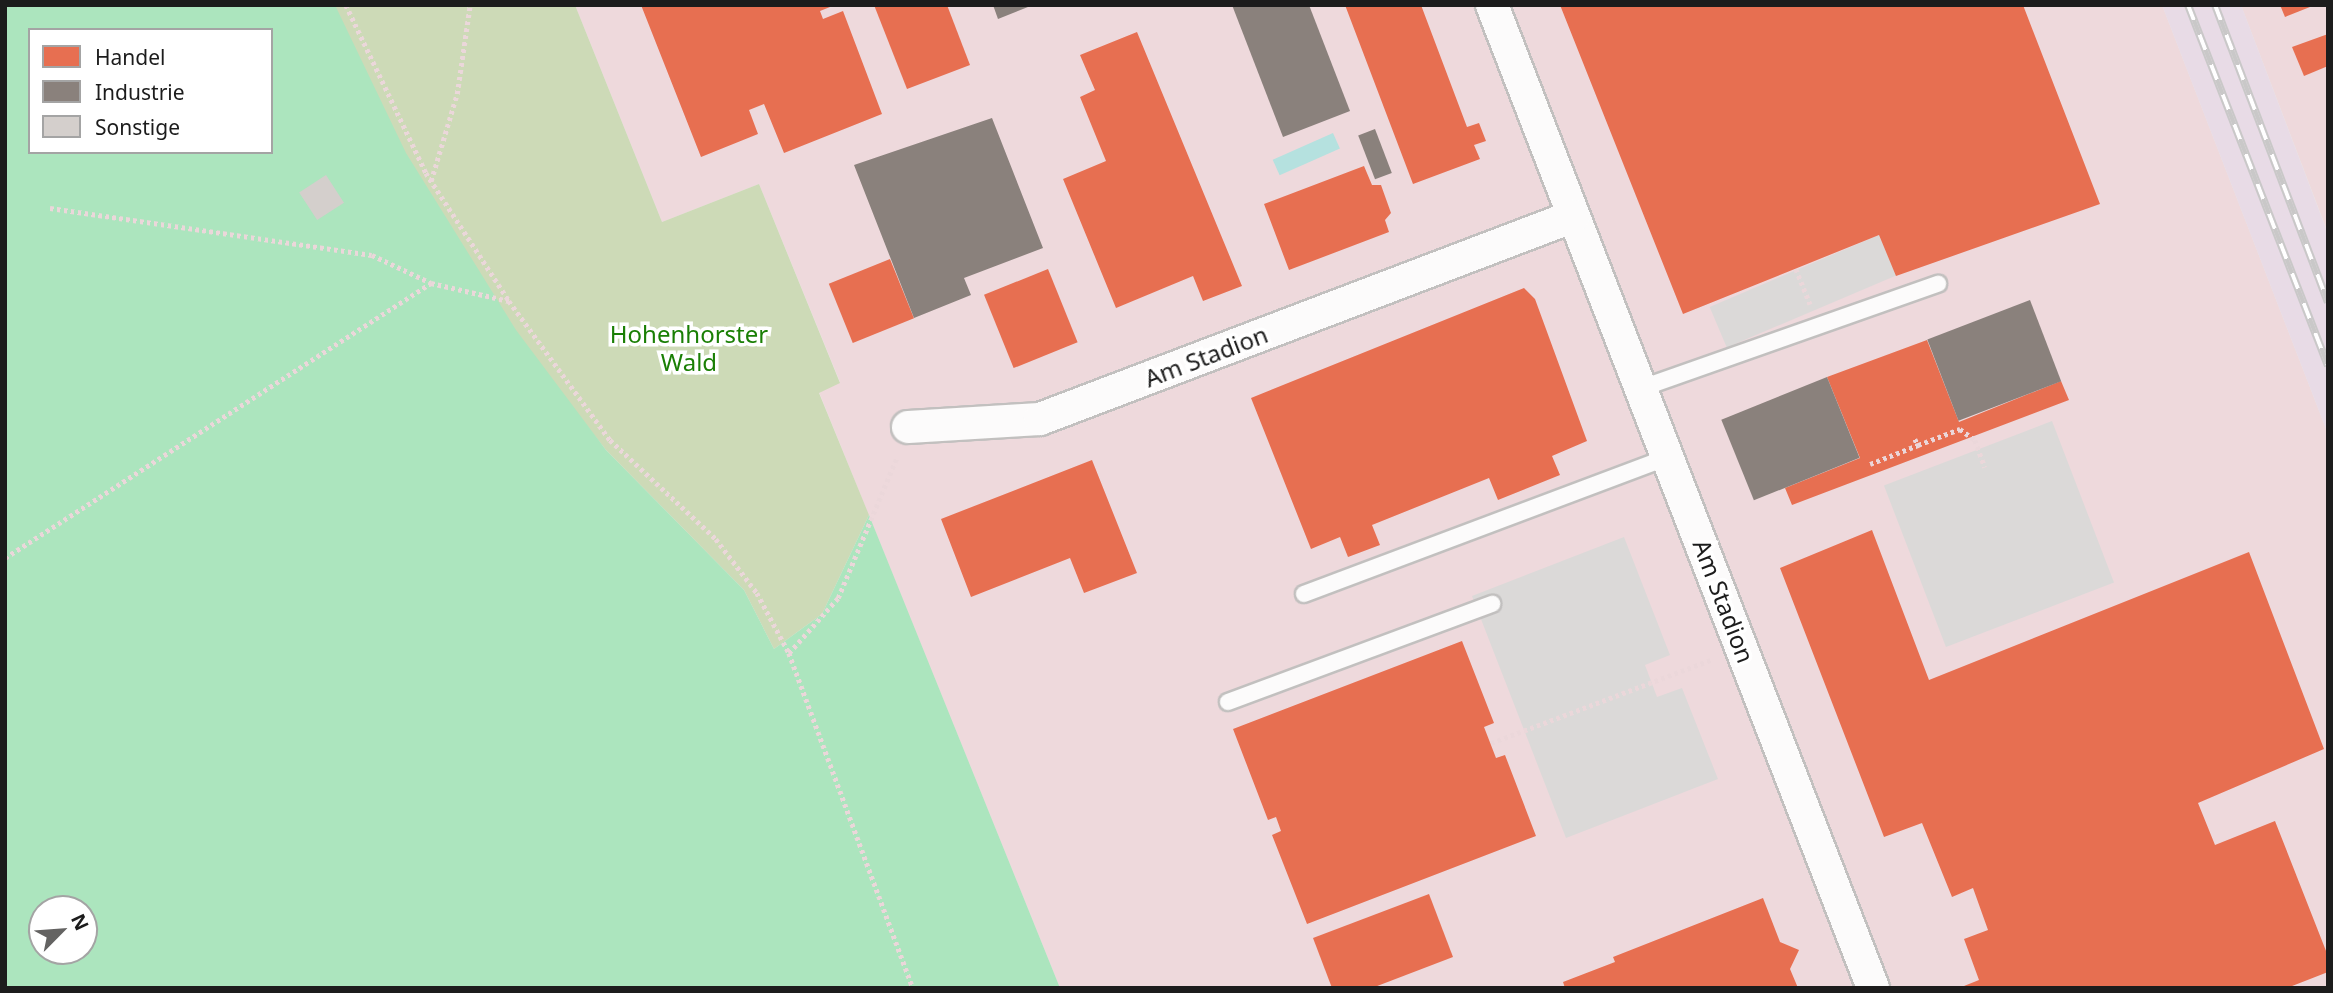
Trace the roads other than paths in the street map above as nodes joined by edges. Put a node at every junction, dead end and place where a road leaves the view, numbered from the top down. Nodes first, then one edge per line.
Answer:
1 (1492, 5) edge
2 (1574, 216) junction
3 (1938, 284) dead end
4 (1642, 387) junction
5 (908, 427) road end
6 (1668, 457) junction
7 (1304, 594) dead end
8 (1492, 604) dead end
9 (1228, 702) dead end
10 (1873, 988) edge

1 - 2 street, Am Stadion
2 - 4 street, Am Stadion
2 - 5 street, Am Stadion
3 - 4 lane
4 - 6 street, Am Stadion
6 - 7 lane
6 - 10 street, Am Stadion
8 - 9 lane

